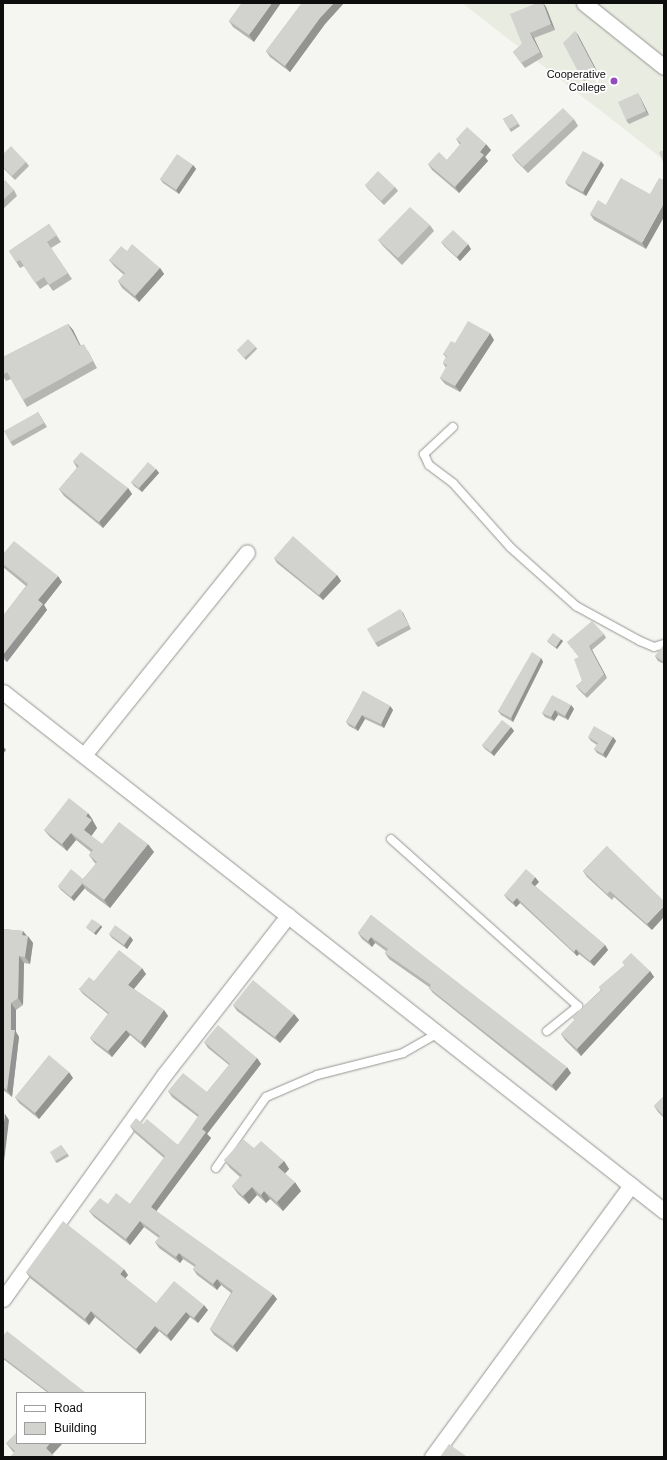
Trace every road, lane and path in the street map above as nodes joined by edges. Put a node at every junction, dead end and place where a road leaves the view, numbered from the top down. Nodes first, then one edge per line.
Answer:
1 (584, 3) edge
2 (664, 67) edge
3 (453, 427) dead end
4 (247, 552) dead end
5 (664, 644) edge
6 (3, 692) edge
7 (84, 755) junction
8 (391, 839) dead end
9 (288, 916) junction
10 (547, 1031) dead end
11 (438, 1033) junction
12 (216, 1168) dead end
13 (631, 1185) junction
14 (664, 1211) edge
15 (3, 1299) edge
16 (432, 1457) edge

1 - 2 street
3 - 5 lane
4 - 7 street
6 - 7 street
7 - 9 street
8 - 10 lane
9 - 11 street
9 - 15 street
11 - 12 lane
11 - 13 street
13 - 14 street
13 - 16 street

